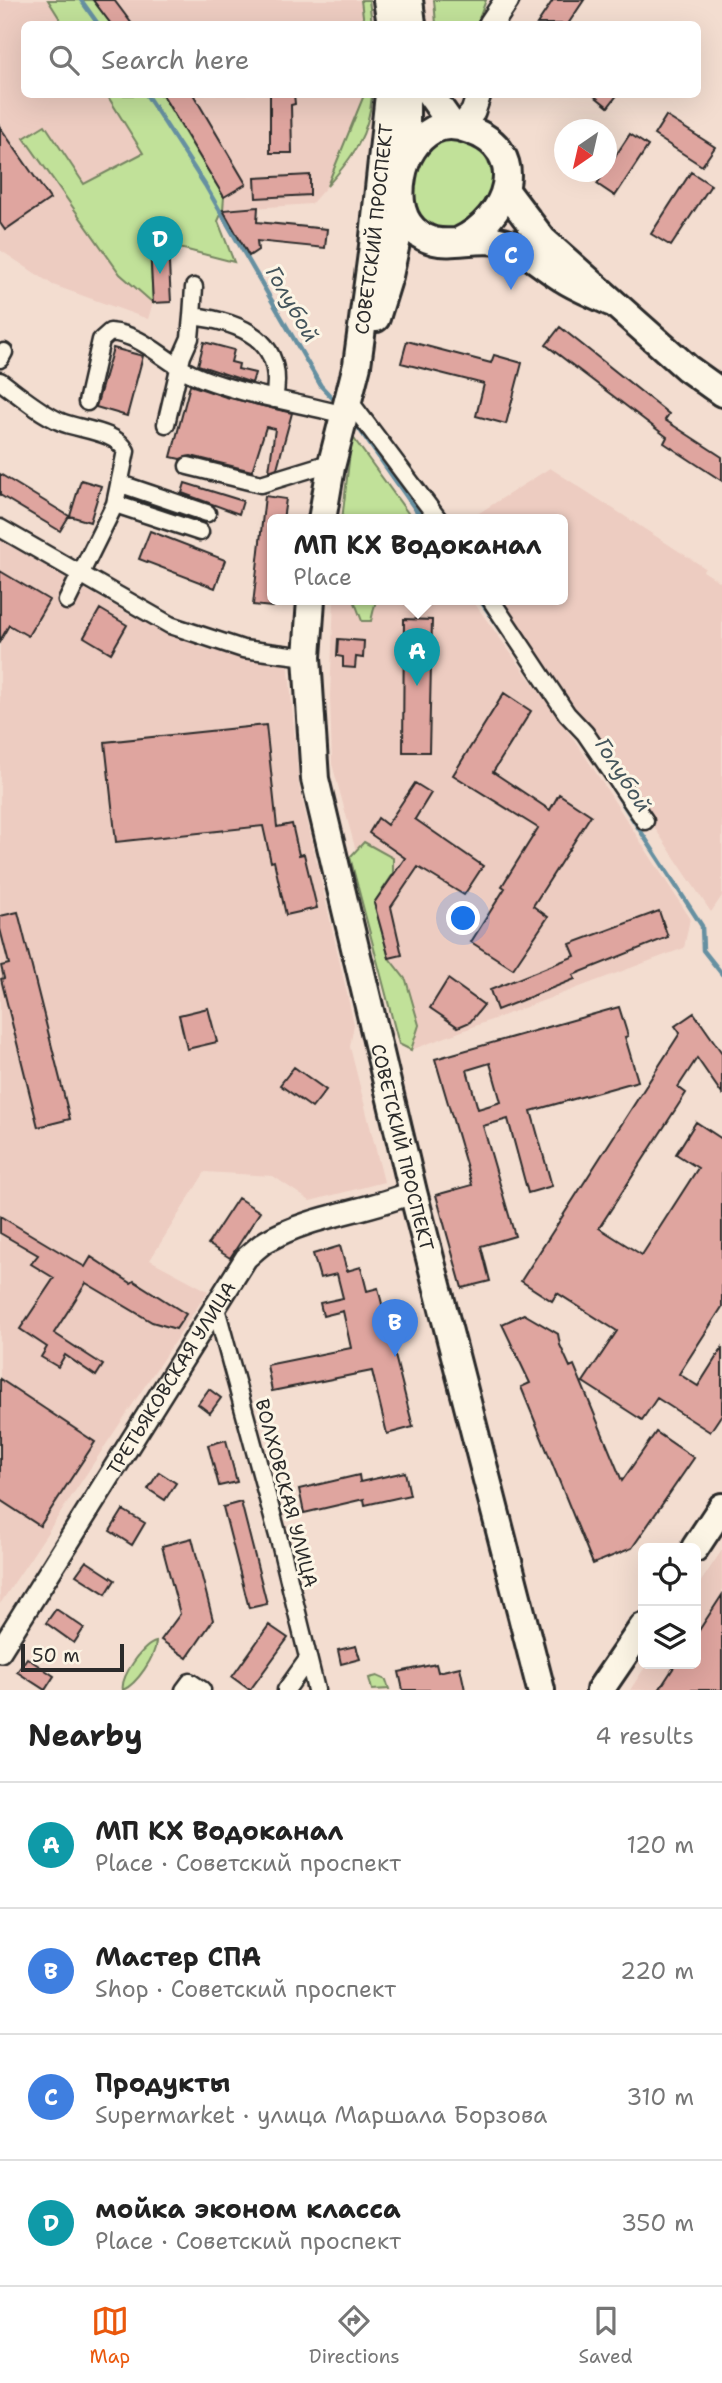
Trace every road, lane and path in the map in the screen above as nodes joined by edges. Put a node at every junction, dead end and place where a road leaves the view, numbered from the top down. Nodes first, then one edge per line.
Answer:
1 (387, 0) edge
2 (409, 0) edge
3 (507, 0) edge
4 (390, 21) edge
5 (412, 21) edge
6 (494, 21) edge
7 (388, 98) edge
8 (406, 98) edge
9 (433, 98) edge
10 (478, 98) edge
11 (457, 126) junction
12 (406, 157) junction
13 (506, 191) junction
14 (402, 215) junction
15 (459, 241) junction
16 (194, 287) dead end
17 (610, 302) junction
18 (192, 316) junction
19 (357, 365) junction
20 (180, 366) junction
21 (0, 381) edge
22 (722, 393) edge
23 (274, 398) junction
24 (87, 402) dead end
25 (345, 411) junction
26 (166, 424) dead end
27 (188, 466) dead end
28 (327, 466) junction
29 (121, 484) junction
30 (115, 504) junction
31 (207, 513) dead end
32 (322, 514) edge
33 (434, 514) edge
34 (0, 528) edge
35 (200, 532) dead end
36 (80, 575) junction
37 (67, 601) dead end
38 (311, 605) edge
39 (494, 605) edge
40 (307, 657) junction
41 (645, 821) dead end
42 (413, 1192) junction
43 (216, 1308) junction
44 (722, 1507) edge
45 (698, 1543) edge
46 (638, 1634) edge
47 (0, 1651) edge
48 (308, 1659) junction
49 (184, 1690) edge
50 (202, 1690) edge
51 (286, 1690) edge
52 (316, 1690) edge
53 (541, 1690) edge
54 (600, 1690) edge

1 - 4 main road
2 - 5 main road
3 - 6 main road
7 - 19 main road, СОВЕТСКИЙ ПРОСПЕКТ
8 - 12 main road, СОВЕТСКИЙ ПРОСПЕКТ
9 - 11 main road
10 - 11 main road
11 - 12 main road
11 - 13 main road
12 - 14 main road
13 - 15 main road
13 - 17 main road
14 - 15 main road
14 - 19 main road, СОВЕТСКИЙ ПРОСПЕКТ
15 - 17 main road
16 - 18 street
17 - 22 main road
18 - 20 street
18 - 23 street
19 - 25 main road, СОВЕТСКИЙ ПРОСПЕКТ
20 - 23 street
20 - 24 street
20 - 26 street
21 - 29 street
23 - 25 street
25 - 28 main road, СОВЕТСКИЙ ПРОСПЕКТ
25 - 33 street
27 - 28 street
28 - 32 main road, СОВЕТСКИЙ ПРОСПЕКТ
29 - 30 street
29 - 31 street
30 - 35 street
30 - 36 street
34 - 36 street
36 - 37 street
36 - 40 street
38 - 40 main road, СОВЕТСКИЙ ПРОСПЕКТ
39 - 41 street
40 - 42 main road, СОВЕТСКИЙ ПРОСПЕКТ
42 - 43 street, ТРЕТЬЯКОВСКАЯ УЛИЦА
42 - 53 main road, СОВЕТСКИЙ ПРОСПЕКТ
43 - 47 street, ТРЕТЬЯКОВСКАЯ УЛИЦА
43 - 48 street, ВОЛХОВСКАЯ УЛИЦА
44 - 45 main road
46 - 54 main road
48 - 51 street
48 - 52 street, ВОЛХОВСКАЯ УЛИЦА
49 - 50 street

